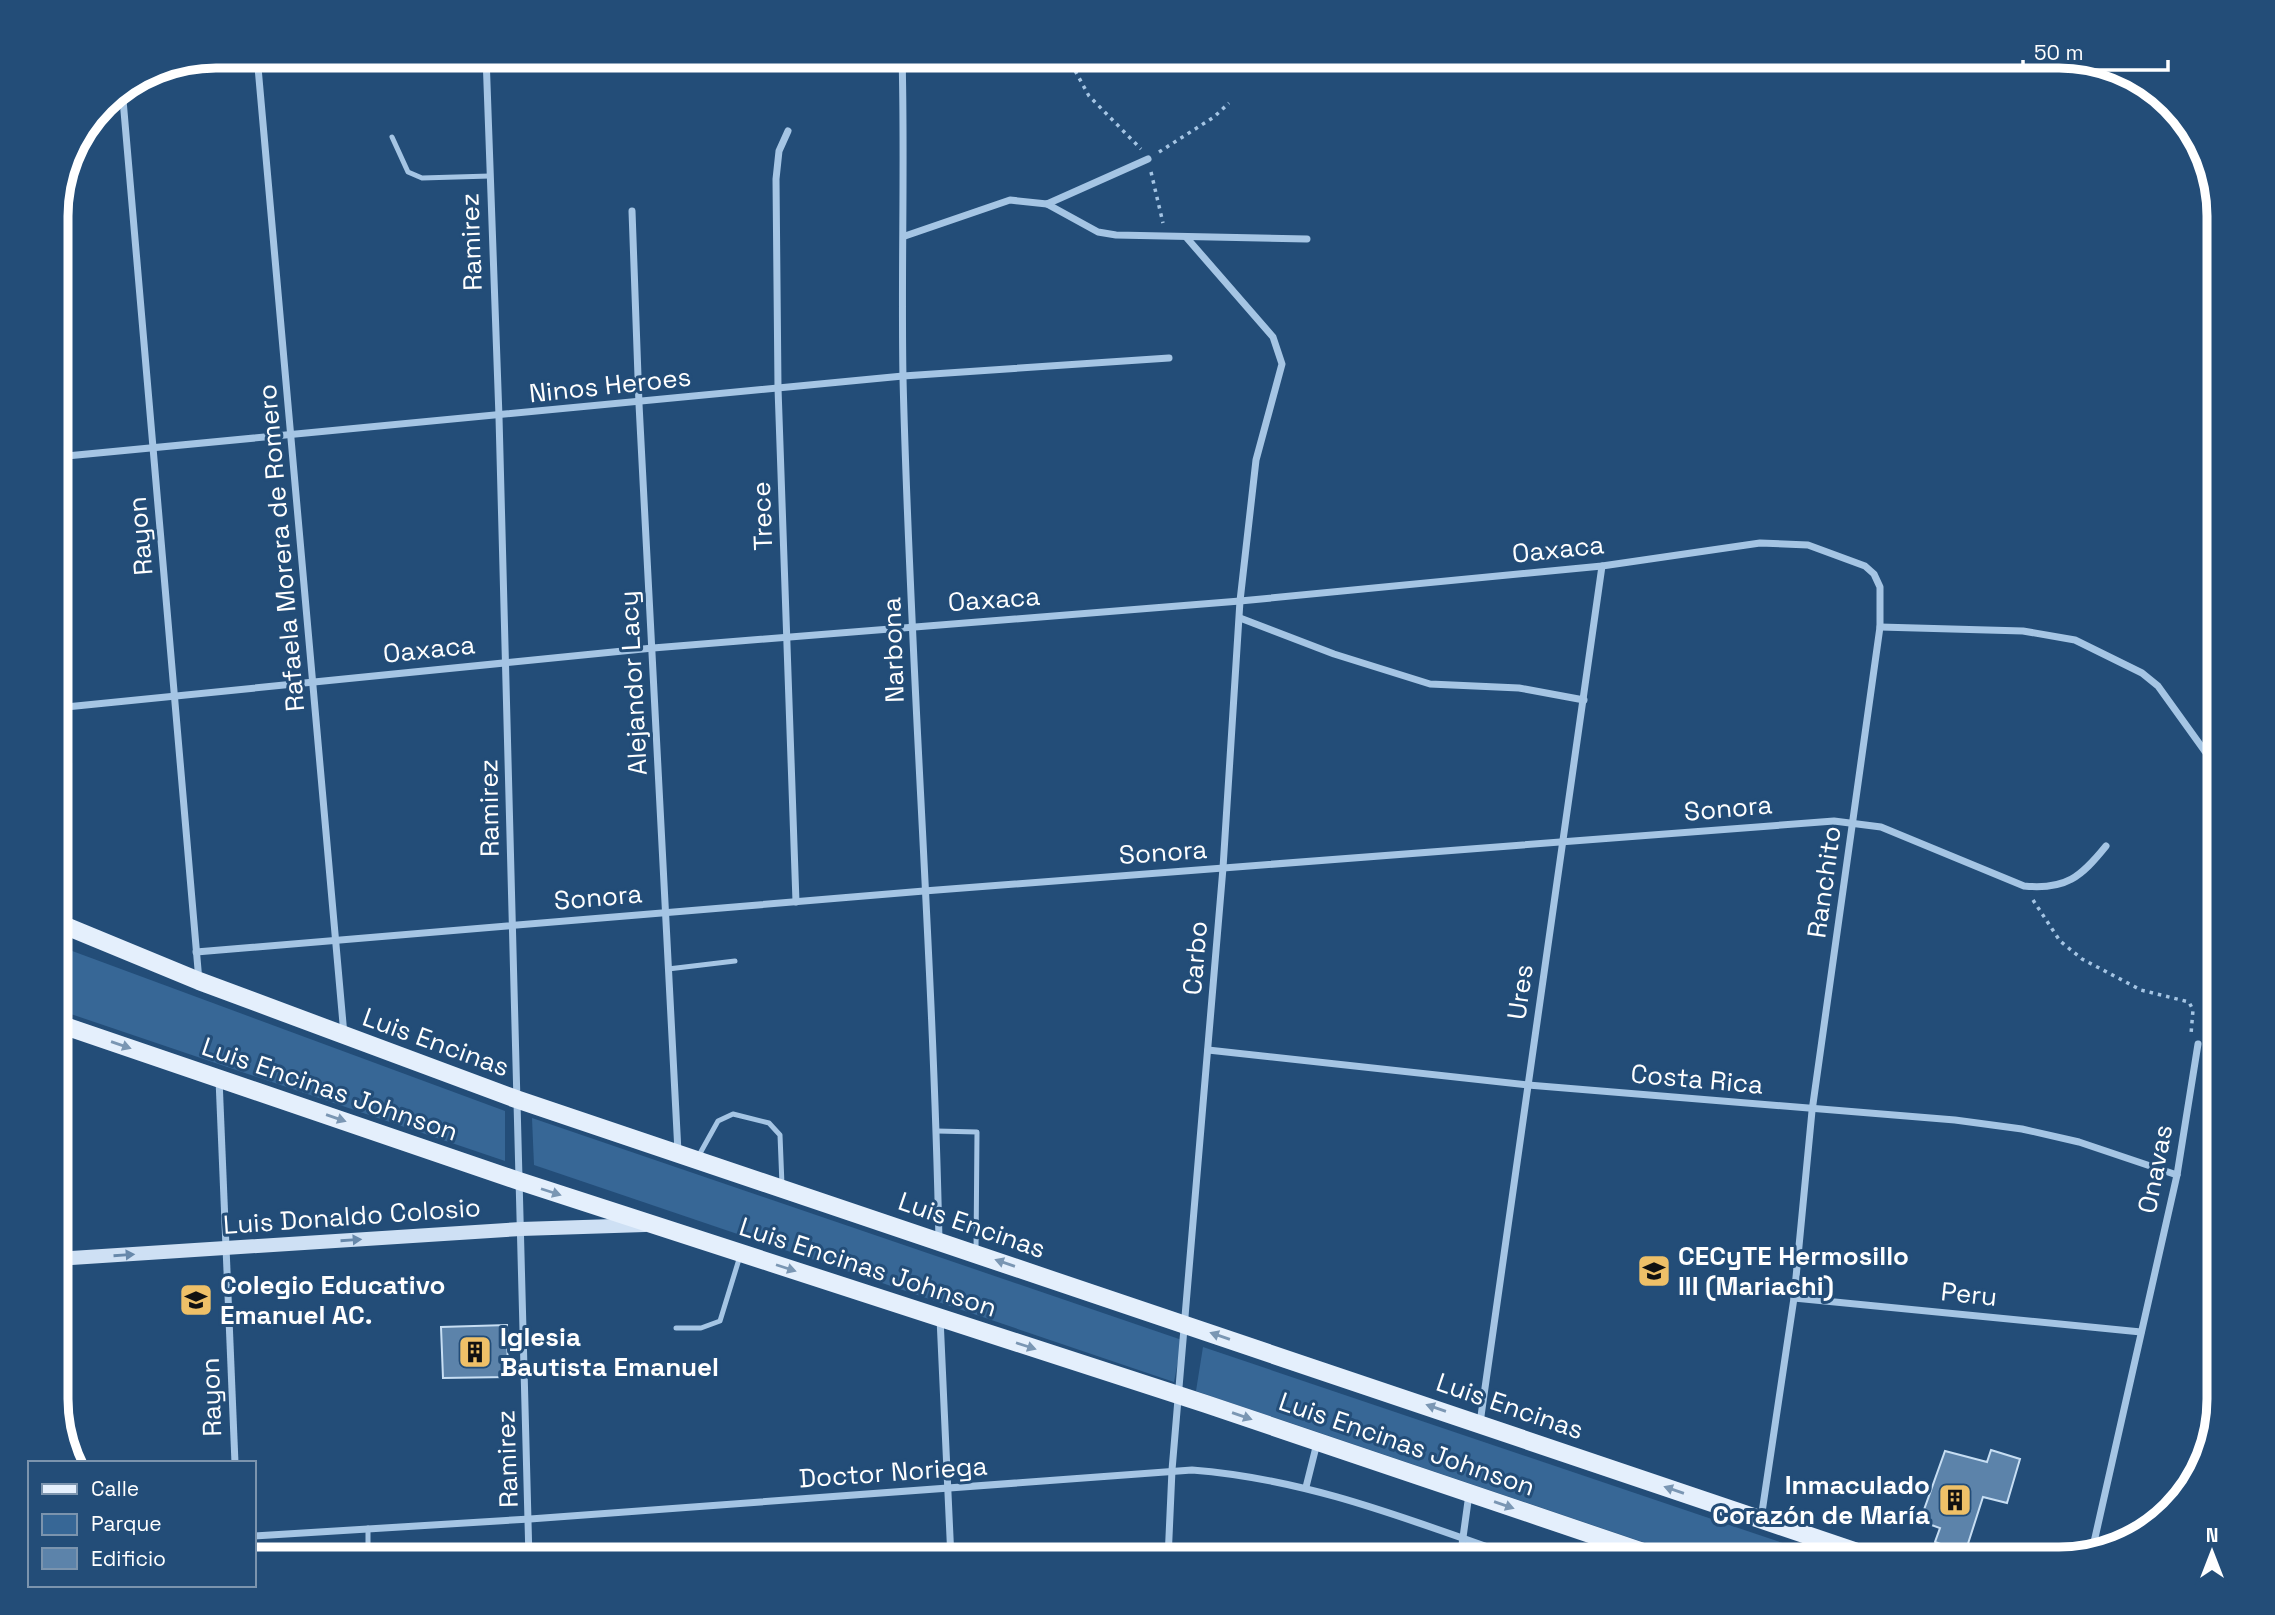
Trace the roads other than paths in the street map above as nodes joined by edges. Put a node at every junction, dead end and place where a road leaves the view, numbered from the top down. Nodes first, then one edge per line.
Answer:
1 (258, 69) edge
2 (486, 69) edge
3 (902, 69) edge
4 (123, 101) edge
5 (788, 131) dead end
6 (392, 137) dead end
7 (1148, 159) road end
8 (490, 176) junction
9 (1047, 204) junction
10 (632, 211) dead end
11 (905, 236) junction
12 (1186, 237) junction
13 (1307, 239) dead end
14 (1169, 358) dead end
15 (903, 376) junction
16 (778, 388) junction
17 (639, 404) junction
18 (499, 417) junction
19 (293, 435) junction
20 (154, 449) junction
21 (69, 456) edge
22 (1602, 566) junction
23 (1240, 601) junction
24 (1240, 618) junction
25 (914, 626) junction
26 (1880, 626) junction
27 (789, 636) junction
28 (653, 648) junction
29 (506, 662) junction
30 (314, 682) junction
31 (174, 696) junction
32 (1584, 700) junction
33 (69, 707) edge
34 (2207, 754) edge
35 (1854, 821) junction
36 (1563, 843) junction
37 (2106, 846) dead end
38 (1223, 869) junction
39 (924, 891) junction
40 (796, 902) junction
41 (665, 913) junction
42 (513, 925) junction
43 (69, 927) edge
44 (337, 941) junction
45 (196, 952) junction
46 (735, 961) dead end
47 (668, 969) junction
48 (199, 981) junction
49 (69, 1027) edge
50 (344, 1037) junction
51 (2198, 1044) road end
52 (1208, 1050) junction
53 (219, 1078) junction
54 (1528, 1085) junction
55 (516, 1099) junction
56 (1812, 1111) junction
57 (937, 1131) junction
58 (678, 1152) junction
59 (697, 1159) junction
60 (2177, 1175) junction
61 (519, 1181) junction
62 (782, 1188) junction
63 (651, 1225) junction
64 (521, 1229) junction
65 (939, 1241) junction
66 (226, 1249) junction
67 (740, 1254) junction
68 (976, 1254) junction
69 (69, 1258) edge
70 (1794, 1298) junction
71 (940, 1318) junction
72 (1186, 1324) junction
73 (677, 1328) dead end
74 (2141, 1332) junction
75 (1179, 1395) junction
76 (1480, 1423) junction
77 (1318, 1442) junction
78 (235, 1461) edge
79 (1172, 1470) junction
80 (1306, 1486) junction
81 (950, 1489) junction
82 (1469, 1493) junction
83 (530, 1519) junction
84 (1761, 1520) junction
85 (368, 1528) junction
86 (256, 1535) edge
87 (1463, 1539) junction
88 (2094, 1542) edge
89 (369, 1547) edge
90 (529, 1547) edge
91 (951, 1547) edge
92 (1169, 1547) edge
93 (1462, 1547) edge
94 (1487, 1547) edge
95 (1629, 1547) edge
96 (1842, 1547) edge

1 - 19 street, Rafaela Morera de Romero
2 - 8 street, Ramirez
3 - 11 street, Narbona
4 - 20 street, Rayon
5 - 16 street, Trece
6 - 8 lane
7 - 9 street
8 - 18 street, Ramirez
9 - 11 street
9 - 12 street
10 - 17 street, Alejandor Lacy
11 - 15 street, Narbona
12 - 13 street
12 - 23 street, Carbo
14 - 15 street, Ninos Heroes
15 - 16 street, Ninos Heroes
15 - 25 street, Narbona
16 - 17 street, Ninos Heroes
16 - 27 street, Trece
17 - 18 street, Ninos Heroes
17 - 28 street, Alejandor Lacy
18 - 19 street, Ninos Heroes
18 - 29 street, Ramirez
19 - 20 street, Ninos Heroes
19 - 30 street, Rafaela Morera de Romero
20 - 21 street, Ninos Heroes
20 - 31 street, Rayon
22 - 23 street, Oaxaca
22 - 26 street, Oaxaca
22 - 32 street, Ures
23 - 24 street, Carbo
23 - 25 street, Oaxaca
24 - 32 street
24 - 38 street, Carbo
25 - 27 street, Oaxaca
25 - 39 street, Narbona
26 - 34 street
26 - 35 street, Ranchito
27 - 28 street, Oaxaca
27 - 40 street, Trece
28 - 29 street, Oaxaca
28 - 41 street, Alejandor Lacy
29 - 30 street, Oaxaca
29 - 42 street, Ramirez
30 - 31 street, Oaxaca
30 - 44 street, Rafaela Morera de Romero
31 - 33 street, Oaxaca
31 - 45 street, Rayon
32 - 36 street, Ures
35 - 36 street, Sonora
35 - 37 street, Sonora
35 - 56 street, Ranchito
36 - 38 street, Sonora
36 - 54 street, Ures
38 - 39 street, Sonora
38 - 52 street, Carbo
39 - 40 street, Sonora
39 - 57 street, Narbona
40 - 41 street, Sonora
41 - 42 street, Sonora
41 - 47 street, Alejandor Lacy
42 - 44 street, Sonora
42 - 55 street, Ramirez
43 - 48 main road, Luis Encinas
44 - 45 street, Sonora
44 - 50 street, Rafaela Morera de Romero
45 - 48 street, Rayon
46 - 47 lane
47 - 58 street, Alejandor Lacy
48 - 50 main road, Luis Encinas
49 -> 53 main road, Luis Encinas Johnson
50 - 55 main road, Luis Encinas
51 - 60 street, Onavas
52 - 54 street, Costa Rica
52 - 72 street, Carbo
53 -> 61 main road, Luis Encinas Johnson
53 - 66 street, Rayon
54 - 56 street, Costa Rica
54 - 76 street, Ures
55 - 58 main road, Luis Encinas
55 - 61 street, Ramirez
56 - 60 street, Costa Rica
56 - 70 street, Ranchito
57 - 65 street, Narbona
57 - 68 lane
58 - 59 main road, Luis Encinas
59 - 62 main road, Luis Encinas
59 - 62 lane
60 - 74 street, Onavas
61 -> 63 main road, Luis Encinas Johnson
61 - 64 street, Ramirez
62 - 65 main road, Luis Encinas
63 - 64 main road, Luis Donaldo Colosio
63 - 67 main road, Luis Encinas Johnson
66 -> 64 main road, Luis Donaldo Colosio
64 - 83 street, Ramirez
65 - 68 main road, Luis Encinas
69 -> 66 main road, Luis Donaldo Colosio
66 - 78 street, Rayon
67 -> 71 main road, Luis Encinas Johnson
67 - 73 lane
72 -> 68 main road, Luis Encinas
70 - 74 street, Peru
70 - 84 street, Ranchito
71 -> 75 main road, Luis Encinas Johnson
71 - 81 street
72 - 75 street, Carbo
76 -> 72 main road, Luis Encinas
74 - 88 street, Onavas
75 -> 77 main road, Luis Encinas Johnson
75 - 79 street, Carbo
84 -> 76 main road, Luis Encinas
77 - 80 street
77 - 82 main road, Luis Encinas Johnson
79 - 80 street, Doctor Noriega
79 - 81 street, Doctor Noriega
79 - 92 street, Carbo
80 - 87 street, Doctor Noriega
81 - 83 street, Doctor Noriega
81 - 91 street
82 - 87 street
82 -> 95 main road, Luis Encinas Johnson
83 - 85 street, Doctor Noriega
83 - 90 street, Ramirez
84 - 96 main road, Luis Encinas
85 - 86 street, Doctor Noriega
85 - 89 lane
87 - 93 street
87 - 94 street, Doctor Noriega

